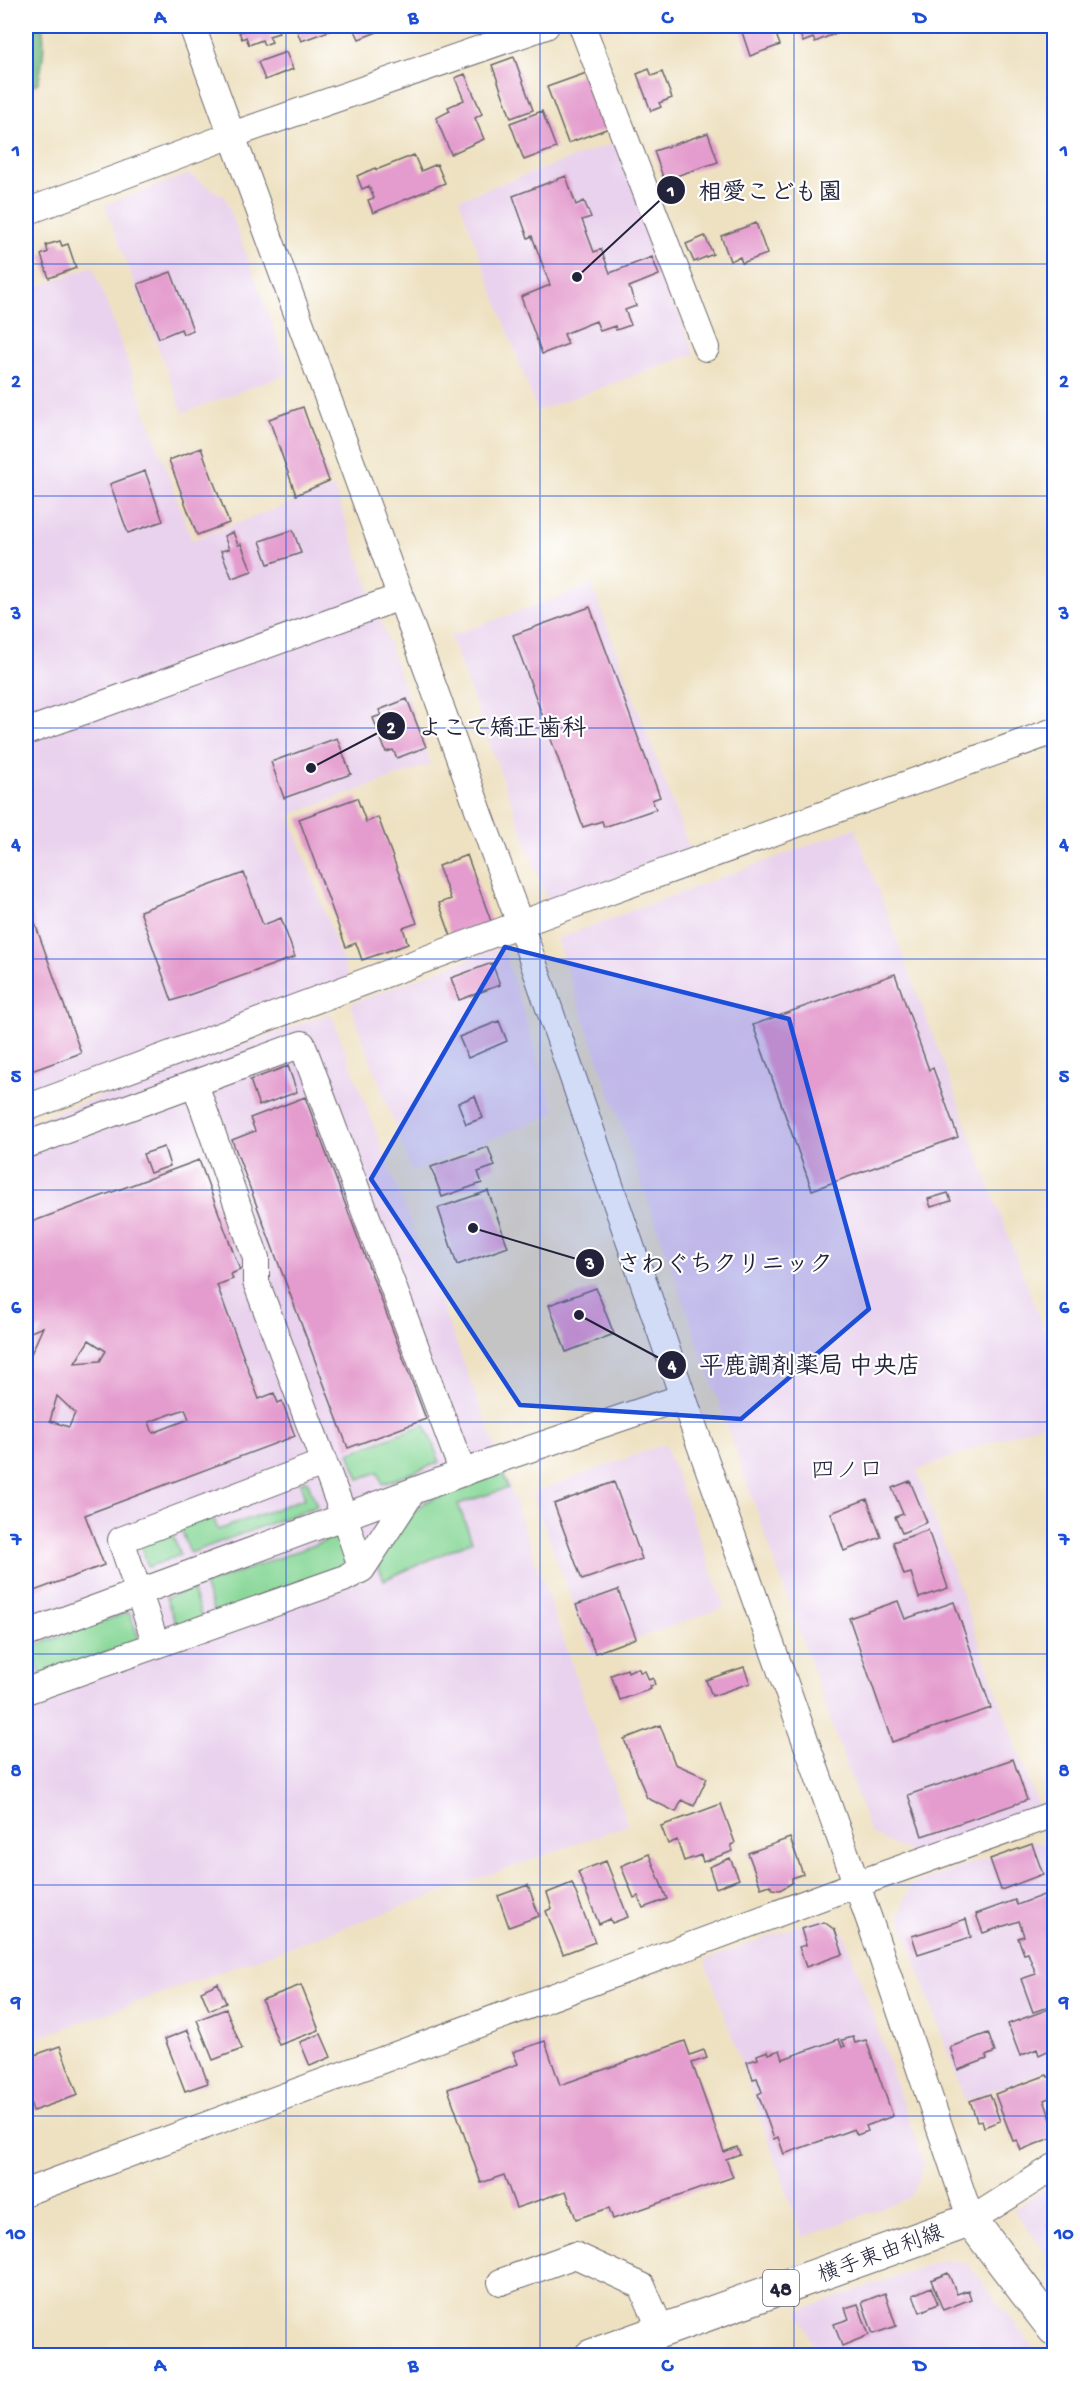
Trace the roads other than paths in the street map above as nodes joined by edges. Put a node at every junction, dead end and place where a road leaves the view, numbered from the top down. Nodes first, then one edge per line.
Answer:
1 (192, 26) edge
2 (546, 26) edge
3 (582, 26) edge
4 (232, 135) junction
5 (26, 212) edge
6 (706, 348) dead end
7 (400, 597) junction
8 (1054, 731) edge
9 (26, 732) edge
10 (520, 924) junction
11 (195, 1084) junction
12 (26, 1108) edge
13 (26, 1145) edge
14 (683, 1397) junction
15 (323, 1463) junction
16 (463, 1473) junction
17 (413, 1491) junction
18 (348, 1527) junction
19 (379, 1543) junction
20 (362, 1569) junction
21 (139, 1593) junction
22 (26, 1635) edge
23 (156, 1644) junction
24 (26, 1691) edge
25 (1053, 1818) edge
26 (856, 1884) junction
27 (1054, 2167) edge
28 (26, 2191) edge
29 (971, 2220) junction
30 (501, 2282) dead end
31 (1054, 2329) edge
32 (660, 2330) junction
33 (591, 2355) edge

1 - 4 street
2 - 4 street
3 - 6 street
4 - 5 street
4 - 7 street
7 - 9 street
7 - 10 street
8 - 10 street
10 - 12 street
10 - 14 street
11 - 13 street
11 - 15 street
11 - 16 street
14 - 16 street
14 - 26 street
15 - 18 street
15 - 21 street
16 - 17 street
17 - 18 street
17 - 19 street
18 - 19 street
18 - 20 street
18 - 21 street
19 - 20 street
20 - 23 street
21 - 22 street
21 - 23 street
23 - 24 street
25 - 26 street
26 - 28 street
26 - 29 street
27 - 29 street
29 - 31 main road, 横手東由利線
29 - 32 main road, 横手東由利線 / 48
30 - 32 street
32 - 33 main road, 横手東由利線 / 48

